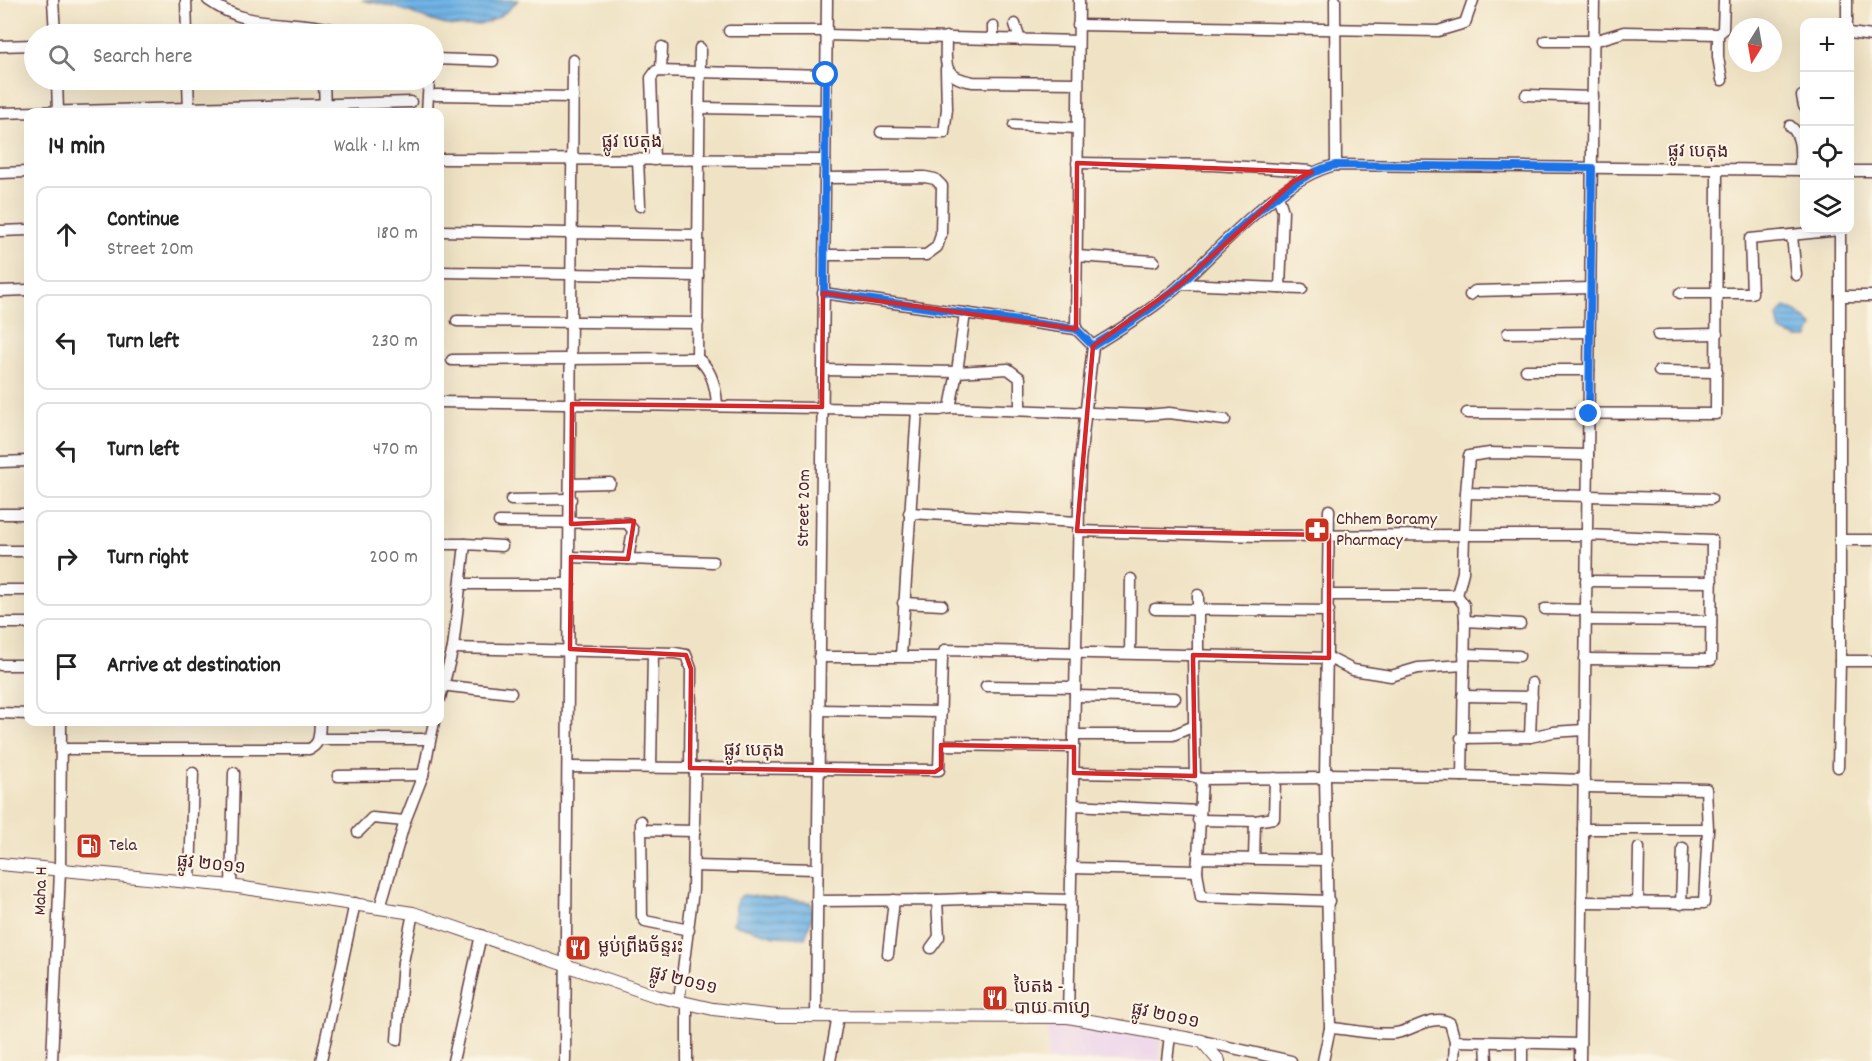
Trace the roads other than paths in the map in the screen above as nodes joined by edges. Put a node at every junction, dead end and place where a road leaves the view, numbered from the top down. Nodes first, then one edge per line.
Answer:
1 (53, 0) edge
2 (186, 0) edge
3 (208, 0) edge
4 (827, 0) edge
5 (1078, 0) edge
6 (1335, 0) edge
7 (1473, 0) edge
8 (1594, 0) edge
9 (1724, 0) edge
10 (1847, 0) edge
11 (1847, 18) edge
12 (54, 24) edge
13 (187, 24) edge
14 (275, 24) edge
15 (1015, 24) dead end
16 (993, 26) dead end
17 (1078, 26) junction
18 (1336, 28) junction
19 (729, 30) dead end
20 (826, 33) junction
21 (1718, 34) junction
22 (1854, 34) edge
23 (1872, 36) edge
24 (946, 37) junction
25 (993, 39) junction
26 (1020, 40) junction
27 (1594, 40) junction
28 (1077, 41) junction
29 (1545, 41) dead end
30 (24, 45) edge
31 (0, 46) edge
32 (662, 47) dead end
33 (700, 48) dead end
34 (444, 59) edge
35 (573, 60) dead end
36 (493, 61) dead end
37 (946, 65) junction
38 (661, 71) junction
39 (700, 73) junction
40 (826, 75) junction
41 (1722, 80) dead end
42 (1077, 83) junction
43 (57, 90) edge
44 (188, 90) edge
45 (324, 90) edge
46 (429, 90) edge
47 (436, 95) dead end
48 (1526, 95) dead end
49 (573, 97) junction
50 (1593, 97) junction
51 (411, 102) dead end
52 (58, 108) edge
53 (189, 108) edge
54 (325, 108) edge
55 (428, 108) edge
56 (699, 108) junction
57 (825, 110) junction
58 (0, 113) edge
59 (24, 113) edge
60 (1014, 125) dead end
61 (1790, 126) dead end
62 (1077, 128) junction
63 (881, 132) dead end
64 (1800, 148) edge
65 (444, 159) edge
66 (573, 159) junction
67 (638, 159) junction
68 (654, 160) junction
69 (699, 160) junction
70 (825, 160) junction
71 (1077, 163) junction
72 (1336, 165) junction
73 (1592, 168) junction
74 (1717, 169) junction
75 (1800, 170) edge
76 (1854, 171) edge
77 (1872, 171) edge
78 (24, 172) edge
79 (1312, 172) junction
80 (0, 173) edge
81 (825, 178) junction
82 (1278, 196) junction
83 (640, 206) dead end
84 (24, 230) edge
85 (0, 231) edge
86 (444, 231) edge
87 (574, 234) junction
88 (1808, 234) edge
89 (1840, 234) edge
90 (698, 235) junction
91 (1792, 236) junction
92 (824, 255) junction
93 (1076, 256) junction
94 (1154, 261) dead end
95 (444, 272) edge
96 (573, 275) junction
97 (1796, 275) dead end
98 (698, 276) junction
99 (1181, 284) junction
100 (1280, 288) junction
101 (1590, 288) junction
102 (1302, 289) dead end
103 (24, 290) edge
104 (0, 291) edge
105 (824, 293) junction
106 (1680, 293) dead end
107 (1717, 293) junction
108 (1470, 295) dead end
109 (1840, 296) junction
110 (1872, 296) edge
111 (965, 313) junction
112 (457, 321) dead end
113 (573, 322) junction
114 (698, 323) junction
115 (1076, 329) junction
116 (1589, 332) junction
117 (1508, 333) dead end
118 (1717, 334) junction
119 (1658, 335) dead end
120 (1093, 346) junction
121 (697, 357) junction
122 (453, 360) dead end
123 (573, 361) junction
124 (823, 370) junction
125 (1526, 370) dead end
126 (1589, 370) junction
127 (1659, 371) dead end
128 (957, 372) junction
129 (1717, 372) junction
130 (444, 402) edge
131 (572, 404) junction
132 (717, 405) junction
133 (822, 406) junction
134 (950, 408) junction
135 (1020, 409) junction
136 (917, 410) junction
137 (1084, 412) junction
138 (1467, 413) dead end
139 (1589, 414) junction
140 (1225, 420) dead end
141 (1588, 455) junction
142 (24, 461) edge
143 (0, 462) edge
144 (610, 483) dead end
145 (571, 484) junction
146 (1466, 494) junction
147 (1588, 495) junction
148 (571, 499) junction
149 (1711, 499) dead end
150 (511, 500) dead end
151 (1329, 510) dead end
152 (909, 513) junction
153 (0, 514) edge
154 (24, 514) edge
155 (499, 522) dead end
156 (571, 524) junction
157 (1078, 527) junction
158 (1329, 535) junction
159 (1464, 535) junction
160 (1587, 535) junction
161 (1841, 540) junction
162 (1872, 540) edge
163 (447, 544) dead end
164 (465, 544) junction
165 (502, 546) dead end
166 (0, 551) edge
167 (24, 551) edge
168 (571, 556) junction
169 (628, 559) junction
170 (713, 562) dead end
171 (1131, 579) dead end
172 (1586, 581) junction
173 (1712, 582) junction
174 (462, 584) junction
175 (570, 584) junction
176 (0, 590) edge
177 (24, 590) edge
178 (1198, 595) dead end
179 (1330, 595) junction
180 (1457, 595) junction
181 (903, 603) junction
182 (942, 605) dead end
183 (1155, 609) dead end
184 (1545, 609) dead end
185 (1198, 611) junction
186 (1329, 611) junction
187 (1586, 615) junction
188 (1465, 621) junction
189 (1711, 621) junction
190 (0, 623) edge
191 (24, 623) edge
192 (1520, 624) dead end
193 (453, 648) junction
194 (570, 649) junction
195 (653, 652) junction
196 (1075, 652) junction
197 (1130, 654) junction
198 (1196, 655) junction
199 (901, 656) junction
200 (1519, 656) dead end
201 (819, 657) junction
202 (942, 657) junction
203 (1329, 658) junction
204 (1464, 659) junction
205 (1585, 659) junction
206 (1840, 661) junction
207 (1872, 661) edge
208 (24, 664) edge
209 (0, 665) edge
210 (444, 676) edge
211 (1532, 683) dead end
212 (444, 685) edge
213 (986, 686) dead end
214 (1075, 691) junction
215 (510, 693) dead end
216 (1463, 696) junction
217 (1532, 697) junction
218 (1175, 698) dead end
219 (819, 710) junction
220 (941, 712) junction
221 (0, 713) edge
222 (24, 714) edge
223 (61, 726) edge
224 (320, 726) edge
225 (433, 726) edge
226 (1194, 726) junction
227 (1584, 730) junction
228 (1530, 737) junction
229 (1461, 738) junction
230 (319, 739) junction
231 (430, 739) junction
232 (1074, 741) junction
233 (941, 746) junction
234 (60, 749) junction
235 (569, 767) junction
236 (1838, 767) dead end
237 (651, 768) junction
238 (693, 768) junction
239 (818, 769) junction
240 (193, 773) dead end
241 (234, 773) dead end
242 (1074, 773) junction
243 (423, 775) junction
244 (338, 776) dead end
245 (1326, 776) junction
246 (1462, 776) junction
247 (1199, 778) junction
248 (1275, 778) junction
249 (1584, 783) junction
250 (1073, 805) junction
251 (1198, 815) junction
252 (1255, 820) junction
253 (405, 821) junction
254 (1583, 829) junction
255 (1708, 829) junction
256 (695, 831) junction
257 (358, 832) dead end
258 (1639, 848) dead end
259 (1683, 848) dead end
260 (1198, 858) junction
261 (1254, 859) junction
262 (1328, 860) junction
263 (0, 864) edge
264 (694, 866) junction
265 (1071, 868) junction
266 (817, 869) junction
267 (60, 870) junction
268 (1197, 872) junction
269 (190, 882) junction
270 (231, 886) junction
271 (894, 900) junction
272 (937, 900) junction
273 (1070, 900) junction
274 (817, 901) junction
275 (1329, 901) junction
276 (1582, 902) junction
277 (355, 903) junction
278 (1638, 903) junction
279 (1681, 904) junction
280 (380, 907) junction
281 (413, 913) junction
282 (689, 930) junction
283 (481, 934) junction
284 (931, 948) dead end
285 (888, 954) dead end
286 (567, 964) junction
287 (683, 1002) junction
288 (816, 1016) junction
289 (838, 1016) junction
290 (1068, 1017) junction
291 (1330, 1028) junction
292 (1170, 1035) junction
293 (397, 1040) dead end
294 (1202, 1041) junction
295 (1455, 1041) junction
296 (1486, 1042) junction
297 (1522, 1042) junction
298 (1580, 1044) junction
299 (52, 1061) edge
300 (321, 1061) edge
301 (453, 1061) edge
302 (565, 1061) edge
303 (687, 1061) edge
304 (830, 1061) edge
305 (1167, 1061) edge
306 (1219, 1061) edge
307 (1291, 1061) edge
308 (1323, 1061) edge
309 (1454, 1061) edge
310 (1486, 1061) edge
311 (1522, 1061) edge
312 (1580, 1061) edge

1 - 12 street
2 - 13 street
3 - 14 street
4 - 20 street, Street 20m
5 - 17 street
6 - 18 street
7 - 18 street
8 - 27 street
9 - 21 street
10 - 11 street
15 - 26 street
16 - 25 street
17 - 18 street
17 - 28 street
18 - 72 street
19 - 20 street
20 - 24 street
20 - 40 street, Street 20m
21 - 27 street
21 - 41 street
22 - 23 street
24 - 25 street
24 - 37 street
25 - 26 street
26 - 28 street
27 - 29 street
27 - 50 street
28 - 42 street
30 - 31 street
32 - 38 street
33 - 39 street
34 - 36 street
35 - 49 street
37 - 42 street
37 - 63 street
38 - 39 street
38 - 68 street
39 - 40 street
39 - 56 street
40 - 57 street, Street 20m
42 - 62 street
43 - 52 street
44 - 53 street
45 - 54 street
46 - 55 street
47 - 49 street
48 - 50 street
49 - 66 street
50 - 73 street
51 - 54 street
56 - 57 street
56 - 69 street
57 - 70 street, Street 20m
58 - 59 street
60 - 62 street
61 - 64 street
62 - 71 street
65 - 66 street, ផ្លូវ បេតុង
66 - 67 street, ផ្លូវ បេតុង
66 - 87 street
67 - 68 street, ផ្លូវ បេតុង
67 - 83 street
68 - 69 street, ផ្លូវ បេតុង
69 - 70 street, ផ្លូវ បេតុង
69 - 90 street
70 - 81 street, Street 20m
71 - 79 street
71 - 93 street
72 - 73 street, ផ្លូវ បេតុង
72 - 79 street, ផ្លូវ បេតុង
73 - 74 street, ផ្លូវ បេតុង
73 - 101 street
74 - 75 street, ផ្លូវ បេតុង
74 - 107 street
76 - 77 street
78 - 80 street
79 - 82 street
81 - 92 street, Street 20m
81 - 92 street
82 - 99 street
82 - 100 street
84 - 85 street
86 - 87 street
87 - 90 street
87 - 96 street
88 - 91 street
89 - 109 street
90 - 98 street
91 - 97 street
91 - 107 street
92 - 105 street, Street 20m
93 - 94 street
93 - 115 street
95 - 96 street
96 - 98 street
96 - 113 street
98 - 114 street
99 - 100 street
99 - 120 street
100 - 102 street
101 - 108 street
101 - 116 street
103 - 104 street
105 - 111 street
105 - 124 street, Street 20m
106 - 107 street
107 - 118 street
109 - 110 street
109 - 161 street
111 - 115 street
111 - 128 street
112 - 113 street
113 - 114 street
113 - 123 street
114 - 121 street
115 - 120 street
116 - 117 street
116 - 126 street
118 - 119 street
118 - 129 street
120 - 137 street
121 - 123 street
121 - 132 street
122 - 123 street
123 - 131 street
124 - 128 street
124 - 133 street, Street 20m
125 - 126 street
126 - 139 street
127 - 129 street
128 - 134 street
128 - 135 street
129 - 139 street
130 - 131 street
131 - 132 street
131 - 145 street
132 - 133 street
133 - 136 street
133 - 201 street, Street 20m
134 - 135 street
134 - 136 street
135 - 137 street
136 - 152 street
137 - 140 street
137 - 157 street
138 - 139 street
139 - 141 street
141 - 146 street
141 - 147 street
142 - 143 street
144 - 145 street
145 - 148 street
146 - 147 street
146 - 159 street
147 - 149 street
147 - 160 street
148 - 150 street
148 - 156 street
151 - 158 street
152 - 157 street
152 - 181 street
153 - 154 street
155 - 156 street
156 - 168 street
156 - 169 street
157 - 158 street
157 - 196 street
158 - 159 street
158 - 179 street
159 - 160 street
159 - 180 street
160 - 172 street
160 - 173 street
161 - 162 street
161 - 206 street
163 - 164 street
164 - 165 street
164 - 174 street
166 - 167 street
168 - 169 street
168 - 175 street
169 - 170 street
171 - 197 street
172 - 173 street
172 - 187 street
173 - 189 street
174 - 175 street
174 - 193 street
175 - 194 street
176 - 177 street
178 - 185 street
179 - 180 street
179 - 186 street
180 - 188 street
181 - 182 street
181 - 199 street
183 - 185 street
184 - 187 street
185 - 186 street
185 - 198 street
186 - 203 street
187 - 189 street
187 - 205 street
188 - 192 street
188 - 204 street
189 - 205 street
190 - 191 street
193 - 194 street
193 - 210 street
194 - 195 street
194 - 235 street
195 - 237 street
195 - 238 street
196 - 197 street
196 - 202 street
196 - 214 street
197 - 198 street
198 - 203 street
198 - 226 street
199 - 201 street
199 - 202 street
200 - 204 street
201 - 219 street, Street 20m
202 - 220 street
203 - 204 street
203 - 245 street
204 - 216 street
205 - 227 street
206 - 207 street
206 - 236 street
208 - 209 street
211 - 217 street
212 - 215 street
213 - 214 street
214 - 218 street
214 - 232 street
216 - 217 street
216 - 229 street
217 - 228 street
219 - 220 street
219 - 239 street, Street 20m
220 - 233 street
221 - 222 street
223 - 234 street, Maha H
224 - 230 street
225 - 231 street
226 - 232 street
226 - 247 street
227 - 228 street
227 - 249 street
228 - 229 street
229 - 246 street
230 - 231 street
230 - 234 street
231 - 243 street
232 - 233 street
232 - 242 street
233 - 239 street, ផ្លូវ បេតុង
234 - 267 street, Maha H
235 - 237 street, ផ្លូវ បេតុង
235 - 286 street
237 - 238 street, ផ្លូវ បេតុង
238 - 239 street, ផ្លូវ បេតុង
238 - 256 street
239 - 266 street, Street 20m
240 - 269 street
241 - 270 street
242 - 247 street
242 - 250 street
243 - 244 street
243 - 253 street
245 - 246 street
245 - 248 street
245 - 262 street
246 - 249 street
247 - 248 street
247 - 251 street
248 - 252 street
249 - 254 street
249 - 255 street
250 - 251 street
250 - 265 street
251 - 252 street
251 - 260 street
252 - 261 street
253 - 257 street
253 - 280 street
254 - 255 street
254 - 276 street
255 - 279 street
256 - 264 street
256 - 282 street
258 - 278 street
259 - 279 street
260 - 261 street
260 - 268 street
261 - 262 street
262 - 275 street
263 - 267 main road, ផ្លូវ ២០១១
264 - 266 street
264 - 282 street
265 - 268 street
265 - 273 street
266 - 274 street, Street 20m
267 - 269 main road, ផ្លូវ ២០១១
267 - 299 street, Maha H
268 - 275 street
269 - 270 main road, ផ្លូវ ២០១១
270 - 277 main road, ផ្លូវ ២០១១
271 - 272 street
271 - 274 street
271 - 285 street
272 - 273 street
272 - 284 street
273 - 290 street
274 - 288 street, Street 20m
275 - 291 street
276 - 278 street
276 - 298 street
277 - 280 main road, ផ្លូវ ២០១១
277 - 300 street
278 - 279 street
280 - 281 main road, ផ្លូវ ២០១១
281 - 283 main road, ផ្លូវ ២០១១
281 - 293 street
282 - 287 street
283 - 286 main road, ផ្លូវ ២០១១
283 - 301 street
286 - 287 main road, ផ្លូវ ២០១១
286 - 302 street
287 - 288 main road, ផ្លូវ ២០១១
287 - 303 street
288 - 289 main road, ផ្លូវ ២០១១
289 - 290 main road, ផ្លូវ ២០១១
289 - 304 street
290 - 292 main road, ផ្លូវ ២០១១
291 - 295 street
291 - 308 street
292 - 294 main road, ផ្លូវ ២០១១
292 - 305 street
294 - 306 main road, ផ្លូវ ២០១១
294 - 307 street
295 - 296 street
295 - 309 street
296 - 297 street
296 - 310 street
297 - 298 street
297 - 311 street
298 - 312 street

